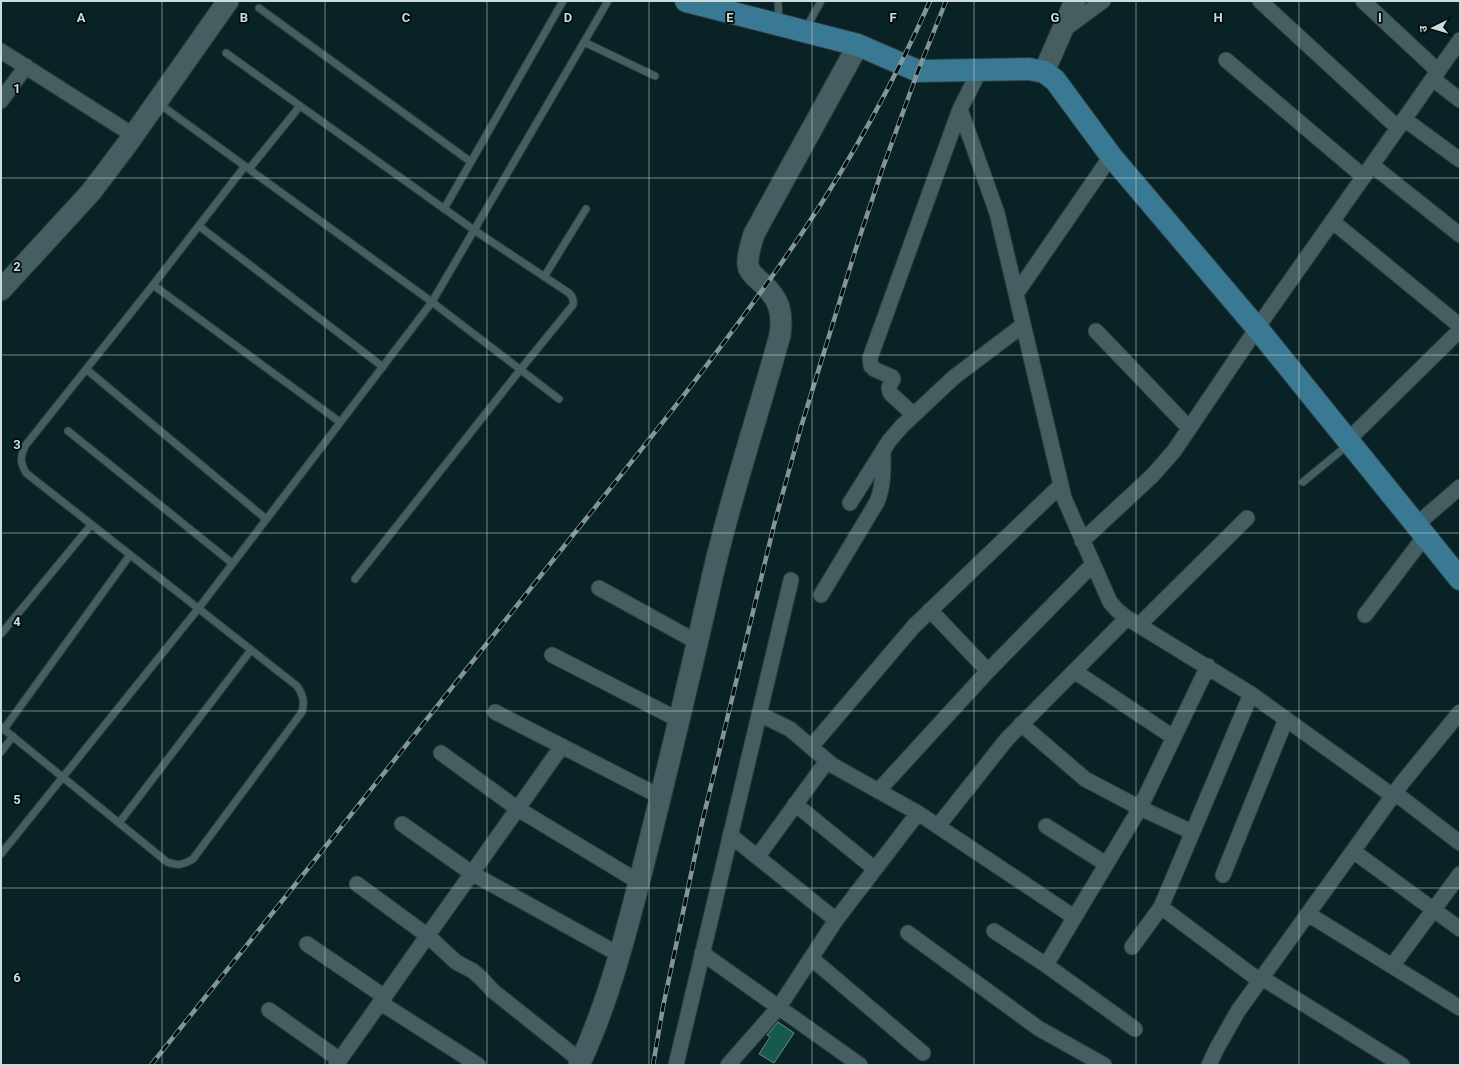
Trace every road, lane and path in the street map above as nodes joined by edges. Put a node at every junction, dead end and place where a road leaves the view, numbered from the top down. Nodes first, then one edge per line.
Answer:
1 (228, 1) edge
2 (563, 1) edge
3 (608, 1) edge
4 (686, 1) edge
5 (778, 1) edge
6 (821, 1) edge
7 (1075, 1) edge
8 (1103, 1) edge
9 (1260, 1) edge
10 (1363, 1) edge
11 (259, 8) dead end
12 (779, 25) junction
13 (1062, 31) junction
14 (804, 32) junction
15 (584, 42) junction
16 (858, 46) junction
17 (1458, 48) edge
18 (1, 51) edge
19 (226, 53) dead end
20 (1226, 60) dead end
21 (26, 66) junction
22 (980, 70) junction
23 (1044, 72) junction
24 (1436, 75) junction
25 (655, 76) dead end
26 (1460, 100) edge
27 (1, 101) edge
28 (157, 102) junction
29 (300, 106) junction
30 (960, 109) junction
31 (1401, 124) junction
32 (134, 135) junction
33 (1111, 156) junction
34 (1460, 160) edge
35 (471, 162) junction
36 (247, 168) junction
37 (1368, 171) junction
38 (586, 208) dead end
39 (444, 209) junction
40 (1332, 221) junction
41 (198, 226) junction
42 (474, 230) junction
43 (1460, 236) edge
44 (544, 277) junction
45 (153, 285) junction
46 (1, 290) edge
47 (1016, 294) junction
48 (432, 302) junction
49 (1023, 325) junction
50 (1460, 326) edge
51 (1257, 328) junction
52 (1460, 330) edge
53 (1096, 331) dead end
54 (383, 367) junction
55 (86, 369) junction
56 (520, 370) junction
57 (559, 399) dead end
58 (914, 415) junction
59 (340, 422) junction
60 (1189, 428) junction
61 (68, 431) dead end
62 (1349, 441) junction
63 (883, 451) junction
64 (1303, 482) dead end
65 (1061, 485) junction
66 (1460, 487) edge
67 (850, 503) dead end
68 (1247, 518) dead end
69 (266, 519) junction
70 (91, 524) junction
71 (1420, 530) junction
72 (1082, 541) junction
73 (130, 555) junction
74 (232, 563) junction
75 (1093, 564) junction
76 (355, 579) dead end
77 (1460, 579) edge
78 (791, 580) dead end
79 (599, 588) dead end
80 (821, 595) dead end
81 (198, 609) junction
82 (930, 610) junction
83 (1365, 615) dead end
84 (1133, 621) junction
85 (1, 634) edge
86 (697, 642) junction
87 (251, 650) junction
88 (552, 655) dead end
89 (1208, 666) junction
90 (988, 671) junction
91 (1074, 671) junction
92 (1251, 694) junction
93 (495, 712) dead end
94 (1460, 712) edge
95 (758, 714) junction
96 (679, 720) junction
97 (1286, 720) junction
98 (1021, 724) junction
99 (3, 728) edge
100 (13, 736) junction
101 (1173, 737) junction
102 (562, 746) junction
103 (811, 747) junction
104 (1, 752) edge
105 (441, 753) dead end
106 (827, 761) junction
107 (62, 776) junction
108 (878, 791) junction
109 (1394, 795) junction
110 (661, 797) junction
111 (795, 804) junction
112 (1140, 808) junction
113 (518, 809) junction
114 (918, 813) junction
115 (119, 823) junction
116 (402, 824) dead end
117 (938, 826) junction
118 (1046, 826) dead end
119 (1192, 832) junction
120 (730, 835) junction
121 (1460, 842) edge
122 (1353, 851) junction
123 (1, 854) edge
124 (758, 856) junction
125 (1106, 864) junction
126 (875, 869) junction
127 (473, 874) junction
128 (1460, 874) edge
129 (1223, 875) dead end
130 (639, 882) junction
131 (357, 884) dead end
132 (1161, 907) junction
133 (1434, 909) junction
134 (1308, 914) junction
135 (1074, 918) junction
136 (836, 920) junction
137 (1460, 929) edge
138 (994, 931) dead end
139 (908, 933) dead end
140 (428, 936) junction
141 (307, 944) dead end
142 (1132, 947) dead end
143 (702, 953) junction
144 (620, 955) junction
145 (812, 958) junction
146 (1046, 965) junction
147 (1392, 966) junction
148 (1261, 979) junction
149 (383, 1000) junction
150 (779, 1007) junction
151 (1460, 1008) edge
152 (269, 1010) dead end
153 (1135, 1029) dead end
154 (923, 1053) dead end
155 (338, 1062) edge
156 (580, 1063) edge
157 (478, 1065) edge
158 (676, 1065) edge
159 (728, 1065) edge
160 (860, 1065) edge
161 (1104, 1065) edge
162 (1209, 1065) edge
163 (1402, 1065) edge

1 - 28 street
2 - 35 lane
3 - 15 lane
4 - 12 main road
5 - 12 lane
6 - 14 lane
7 - 13 street
8 - 13 street
9 - 31 street
10 - 24 street
11 - 35 lane
12 - 14 main road
13 - 23 street
14 - 16 main road
15 - 25 lane
15 - 42 lane
16 - 22 main road
16 - 86 street
17 - 24 street
18 - 21 street
19 - 29 lane
20 - 37 street
21 - 27 street
21 - 32 street
22 - 23 main road
22 - 30 street
23 - 33 main road
24 - 26 street
24 - 31 street
28 - 32 street
28 - 36 lane
29 - 36 lane
29 - 39 lane
30 - 47 street
30 - 58 street
31 - 34 street
31 - 37 street
32 - 46 street
33 - 47 street
33 - 51 main road
35 - 39 lane
36 - 41 lane
36 - 48 lane
37 - 40 street
37 - 43 street
38 - 44 lane
39 - 42 lane
40 - 50 street
40 - 51 street
41 - 45 lane
41 - 54 lane
42 - 44 lane
42 - 48 lane
44 - 56 lane
45 - 55 lane
45 - 59 lane
47 - 49 street
48 - 54 lane
48 - 56 lane
49 - 58 street
49 - 65 street
51 - 60 street
51 - 62 main road
52 - 62 street
53 - 60 street
54 - 59 lane
55 - 69 lane
55 - 70 lane
56 - 57 lane
56 - 76 lane
58 - 63 street
59 - 69 lane
60 - 72 street
61 - 74 lane
62 - 64 lane
62 - 71 main road
63 - 67 street
63 - 80 street
65 - 72 street
65 - 82 street
66 - 71 street
68 - 84 street
69 - 74 lane
70 - 73 lane
70 - 85 lane
71 - 77 main road
71 - 83 street
72 - 75 street
73 - 81 lane
73 - 99 lane
74 - 81 lane
75 - 84 street
75 - 90 street
78 - 95 street
79 - 86 street
81 - 87 lane
81 - 107 lane
82 - 90 street
82 - 103 street
84 - 89 street
84 - 91 street
86 - 96 street
87 - 115 lane
87 - 115 lane
88 - 96 street
89 - 92 street
89 - 101 street
90 - 108 street
91 - 98 street
91 - 101 street
92 - 97 street
92 - 119 street
93 - 102 street
94 - 109 street
95 - 103 street
95 - 120 street
96 - 110 street
97 - 109 street
97 - 129 street
98 - 112 street
98 - 117 street
99 - 100 lane
100 - 104 lane
100 - 107 lane
101 - 112 street
102 - 110 street
102 - 113 street
103 - 106 street
105 - 113 street
106 - 108 street
106 - 111 street
107 - 115 lane
107 - 123 lane
108 - 114 street
109 - 121 street
109 - 122 street
110 - 130 street
111 - 124 street
111 - 126 street
112 - 119 street
112 - 125 street
113 - 127 street
113 - 130 street
114 - 117 street
114 - 126 street
116 - 127 street
117 - 135 street
118 - 125 street
119 - 132 street
120 - 124 street
120 - 143 street
122 - 133 street
122 - 134 street
124 - 136 street
125 - 135 street
126 - 136 street
127 - 140 street
127 - 144 street
128 - 133 street
130 - 144 street
131 - 140 street
132 - 142 street
132 - 148 street
133 - 137 street
133 - 147 street
134 - 147 street
134 - 148 street
135 - 146 street
136 - 145 street
138 - 146 street
139 - 161 street
140 - 149 street
140 - 156 street
141 - 149 street
143 - 150 street
143 - 158 street
144 - 156 street
145 - 150 street
145 - 154 street
146 - 153 street
147 - 151 street
148 - 162 street
148 - 163 street
149 - 155 street
149 - 157 street
150 - 159 street
150 - 160 street
152 - 155 street

